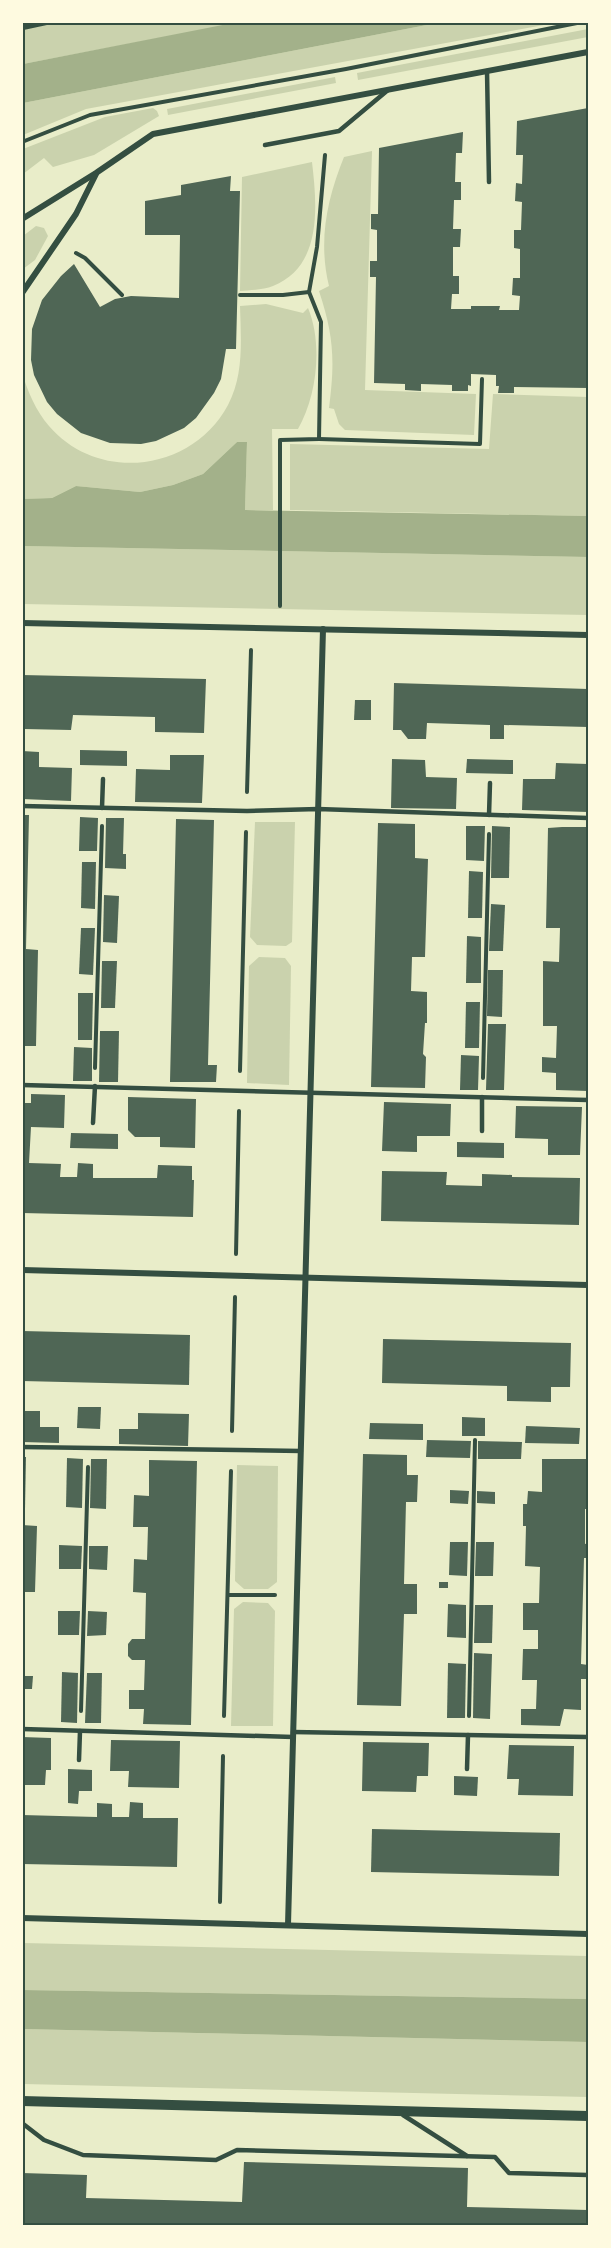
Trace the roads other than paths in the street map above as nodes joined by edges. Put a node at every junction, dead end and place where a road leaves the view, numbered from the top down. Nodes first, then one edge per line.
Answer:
1 (51, 22) edge
2 (22, 28) edge
3 (588, 52) edge
4 (487, 71) junction
5 (388, 90) junction
6 (265, 145) dead end
7 (96, 173) junction
8 (489, 183) dead end
9 (22, 219) edge
10 (22, 293) edge
11 (22, 623) edge
12 (322, 629) junction
13 (588, 635) edge
14 (103, 779) dead end
15 (490, 783) dead end
16 (22, 806) edge
17 (102, 808) junction
18 (318, 809) junction
19 (489, 815) junction
20 (588, 818) edge
21 (22, 1085) edge
22 (95, 1086) junction
23 (310, 1091) junction
24 (482, 1097) junction
25 (588, 1100) edge
26 (93, 1123) dead end
27 (482, 1131) dead end
28 (22, 1270) edge
29 (305, 1277) junction
30 (588, 1285) edge
31 (22, 1447) edge
32 (301, 1451) junction
33 (22, 1729) edge
34 (80, 1731) junction
35 (293, 1735) junction
36 (468, 1735) junction
37 (588, 1737) edge
38 (79, 1760) dead end
39 (467, 1769) dead end
40 (22, 1918) edge
41 (288, 1925) junction
42 (588, 1934) edge
43 (22, 2102) edge
44 (398, 2111) junction
45 (588, 2116) edge
46 (22, 2123) edge
47 (469, 2157) junction
48 (588, 2175) edge

1 - 2 lane
3 - 4 street
4 - 5 street
4 - 8 lane
5 - 6 lane
5 - 7 street
7 - 9 street
7 - 10 street
11 - 12 street
12 - 13 street
12 - 18 street
14 - 17 lane
15 - 19 lane
16 - 17 lane
17 - 18 lane
18 - 19 lane
18 - 23 street
19 - 20 lane
21 - 22 lane
22 - 23 lane
22 - 26 lane
23 - 24 lane
23 - 29 street
24 - 25 lane
24 - 27 lane
28 - 29 street
29 - 30 street
29 - 32 street
31 - 32 lane
32 - 35 street
33 - 34 lane
34 - 35 lane
34 - 38 lane
35 - 36 lane
35 - 41 street
36 - 37 lane
36 - 39 lane
40 - 41 street
41 - 42 street
43 - 44 street
44 - 45 street
44 - 47 lane
46 - 47 lane
47 - 48 lane

